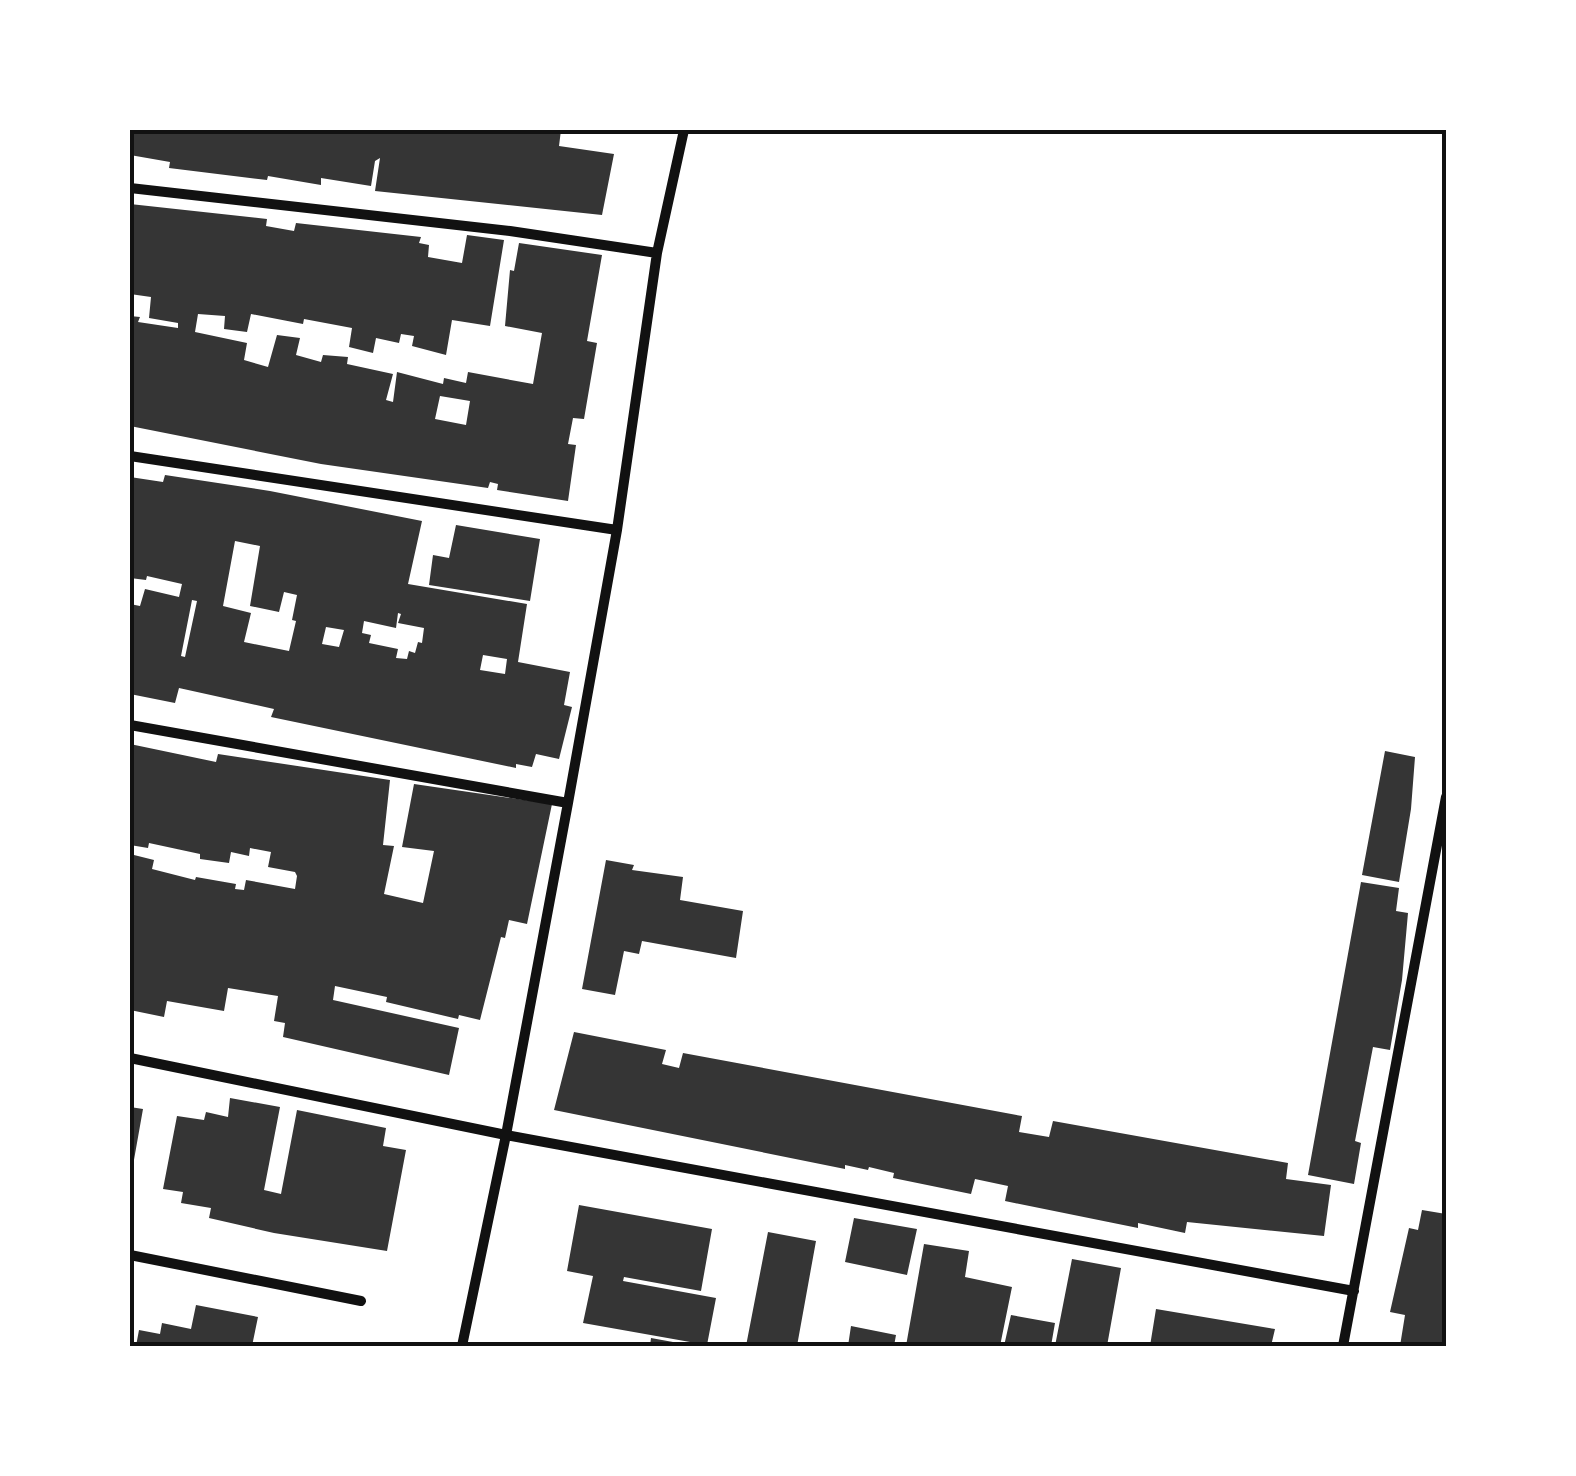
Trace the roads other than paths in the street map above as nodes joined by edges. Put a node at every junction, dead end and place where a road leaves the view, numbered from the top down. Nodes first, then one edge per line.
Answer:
1 (684, 130) edge
2 (130, 188) edge
3 (657, 253) junction
4 (130, 456) edge
5 (617, 530) junction
6 (130, 725) edge
7 (1446, 798) edge
8 (568, 802) junction
9 (130, 1058) edge
10 (506, 1135) junction
11 (130, 1255) edge
12 (1354, 1290) junction
13 (361, 1301) dead end
14 (462, 1346) edge
15 (1342, 1346) edge

1 - 3 street
2 - 3 street
3 - 5 street
4 - 5 street
5 - 8 street
6 - 8 street
7 - 12 street
8 - 10 street
9 - 10 street
10 - 12 street
10 - 14 street
11 - 13 street
12 - 15 street

